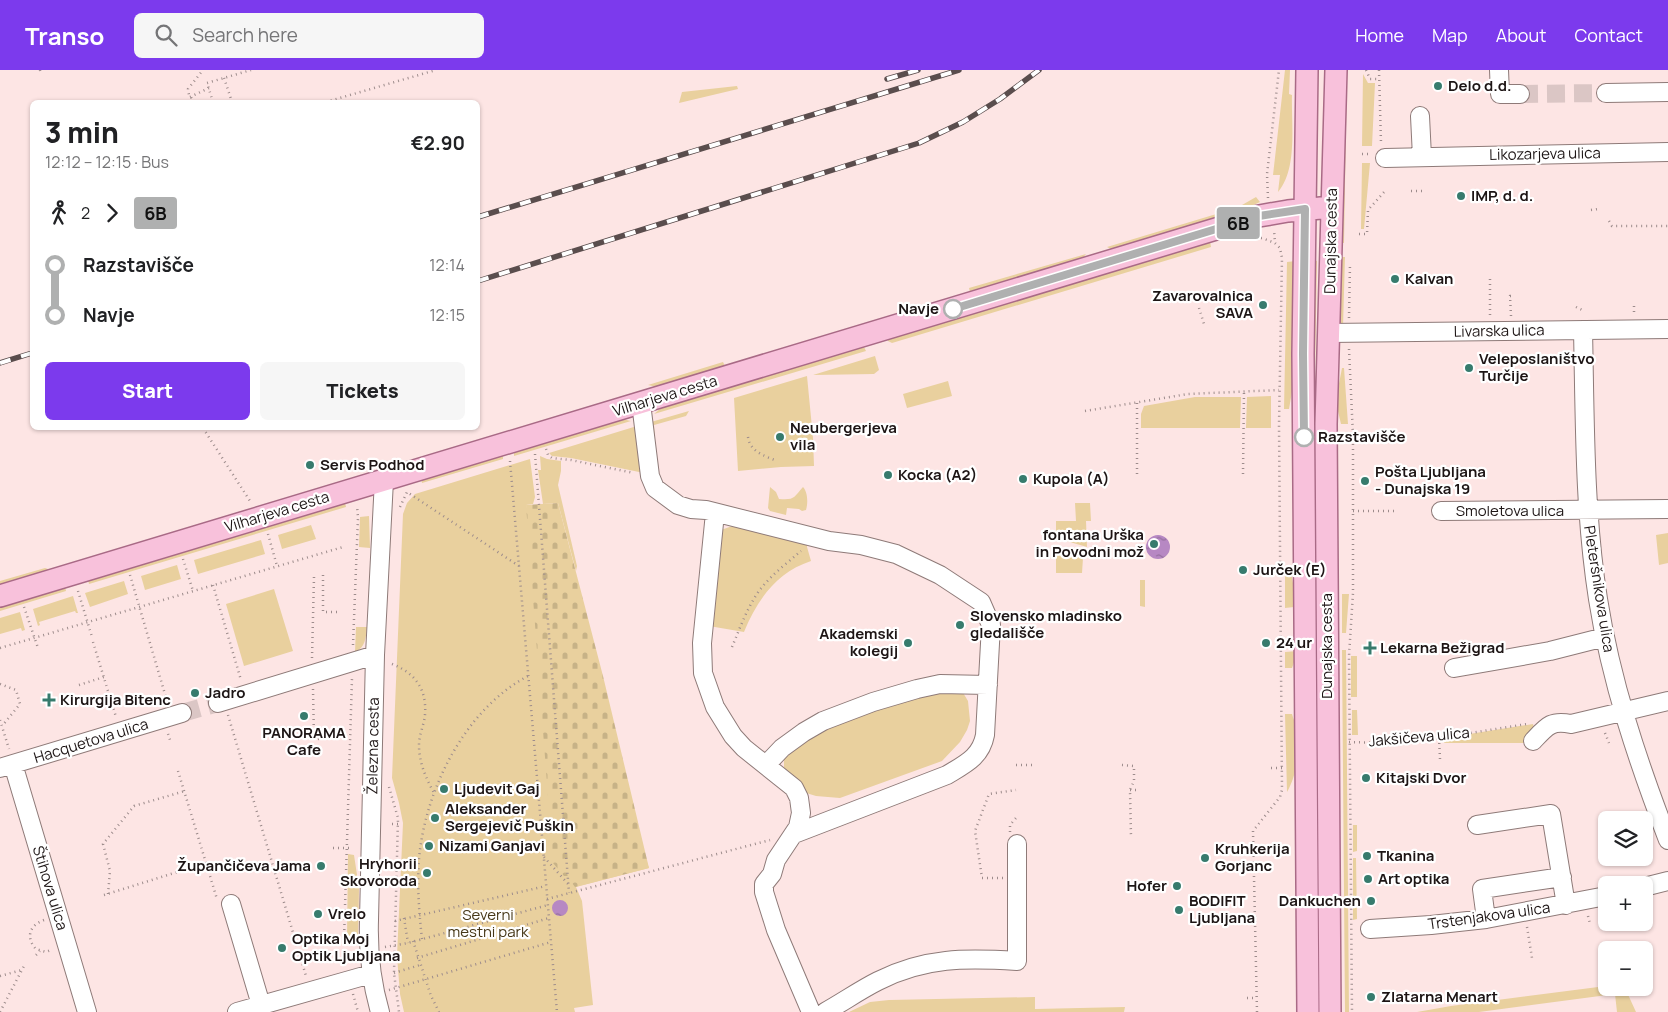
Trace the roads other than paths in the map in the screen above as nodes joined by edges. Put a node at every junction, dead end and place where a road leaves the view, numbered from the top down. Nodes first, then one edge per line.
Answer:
1 (1307, 70) edge
2 (1336, 70) edge
3 (1499, 70) edge
4 (1668, 92) edge
5 (1606, 93) tunnel mouth
6 (1520, 94) tunnel mouth
7 (1420, 116) dead end
8 (1379, 152) road end
9 (1668, 152) edge
10 (1422, 157) junction
11 (1332, 207) junction
12 (1305, 209) junction
13 (1668, 329) edge
14 (1583, 330) junction
15 (1329, 333) junction
16 (641, 404) junction
17 (384, 480) junction
18 (1668, 509) edge
19 (1587, 510) junction
20 (711, 511) junction
21 (1441, 511) dead end
22 (0, 596) edge
23 (1605, 637) junction
24 (384, 655) junction
25 (1454, 668) dead end
26 (988, 685) junction
27 (1668, 701) edge
28 (223, 708) tunnel mouth
29 (1624, 712) junction
30 (182, 714) tunnel mouth
31 (1533, 741) dead end
32 (7, 761) edge
33 (766, 766) junction
34 (1477, 825) dead end
35 (794, 834) junction
36 (1668, 840) edge
37 (1016, 844) dead end
38 (1562, 877) junction
39 (1668, 881) edge
40 (1653, 885) edge
41 (1598, 898) edge
42 (231, 904) road end
43 (1566, 905) junction
44 (1486, 919) junction
45 (1370, 929) dead end
46 (371, 974) junction
47 (261, 1005) junction
48 (87, 1012) edge
49 (237, 1012) edge
50 (380, 1012) edge
51 (811, 1012) edge
52 (825, 1012) edge
53 (1308, 1012) edge
54 (1330, 1012) edge

1 - 12 main road, Dunajska cesta
2 - 11 main road, Dunajska cesta
3 - 6 street
4 - 5 street
7 - 10 street
8 - 10 street, Likozarjeva ulica
9 - 10 street, Likozarjeva ulica
11 - 12 main road, Vilharjeva cesta
11 - 15 main road, Dunajska cesta
12 - 16 main road, Vilharjeva cesta
12 - 53 main road, Dunajska cesta
13 - 14 street, Livarska ulica
14 - 15 street, Livarska ulica
14 - 19 street, Pleteršnikova ulica
15 - 54 main road, Dunajska cesta
16 - 17 main road, Vilharjeva cesta
16 - 20 street
17 - 22 main road, Vilharjeva cesta
17 - 24 street, Železna cesta
18 - 19 street, Smoletova ulica
19 - 21 street, Smoletova ulica
19 - 23 street, Pleteršnikova ulica
20 - 26 street
20 - 33 street
23 - 25 street
23 - 29 street, Pleteršnikova ulica
24 - 28 street
24 - 46 street, Železna cesta
26 - 33 street
26 - 35 street
27 - 29 street
29 - 31 street
29 - 36 street, Pleteršnikova ulica
30 - 32 street, Hacquetova ulica
32 - 48 street, Štihova ulica
33 - 35 street
34 - 38 street
35 - 51 street
37 - 52 street
38 - 43 street
38 - 44 street
39 - 40 street
41 - 43 street, Trstenjakova ulica
42 - 47 street
43 - 44 street, Trstenjakova ulica
44 - 45 street, Trstenjakova ulica
46 - 47 street
46 - 50 street, Železna cesta
47 - 49 street

